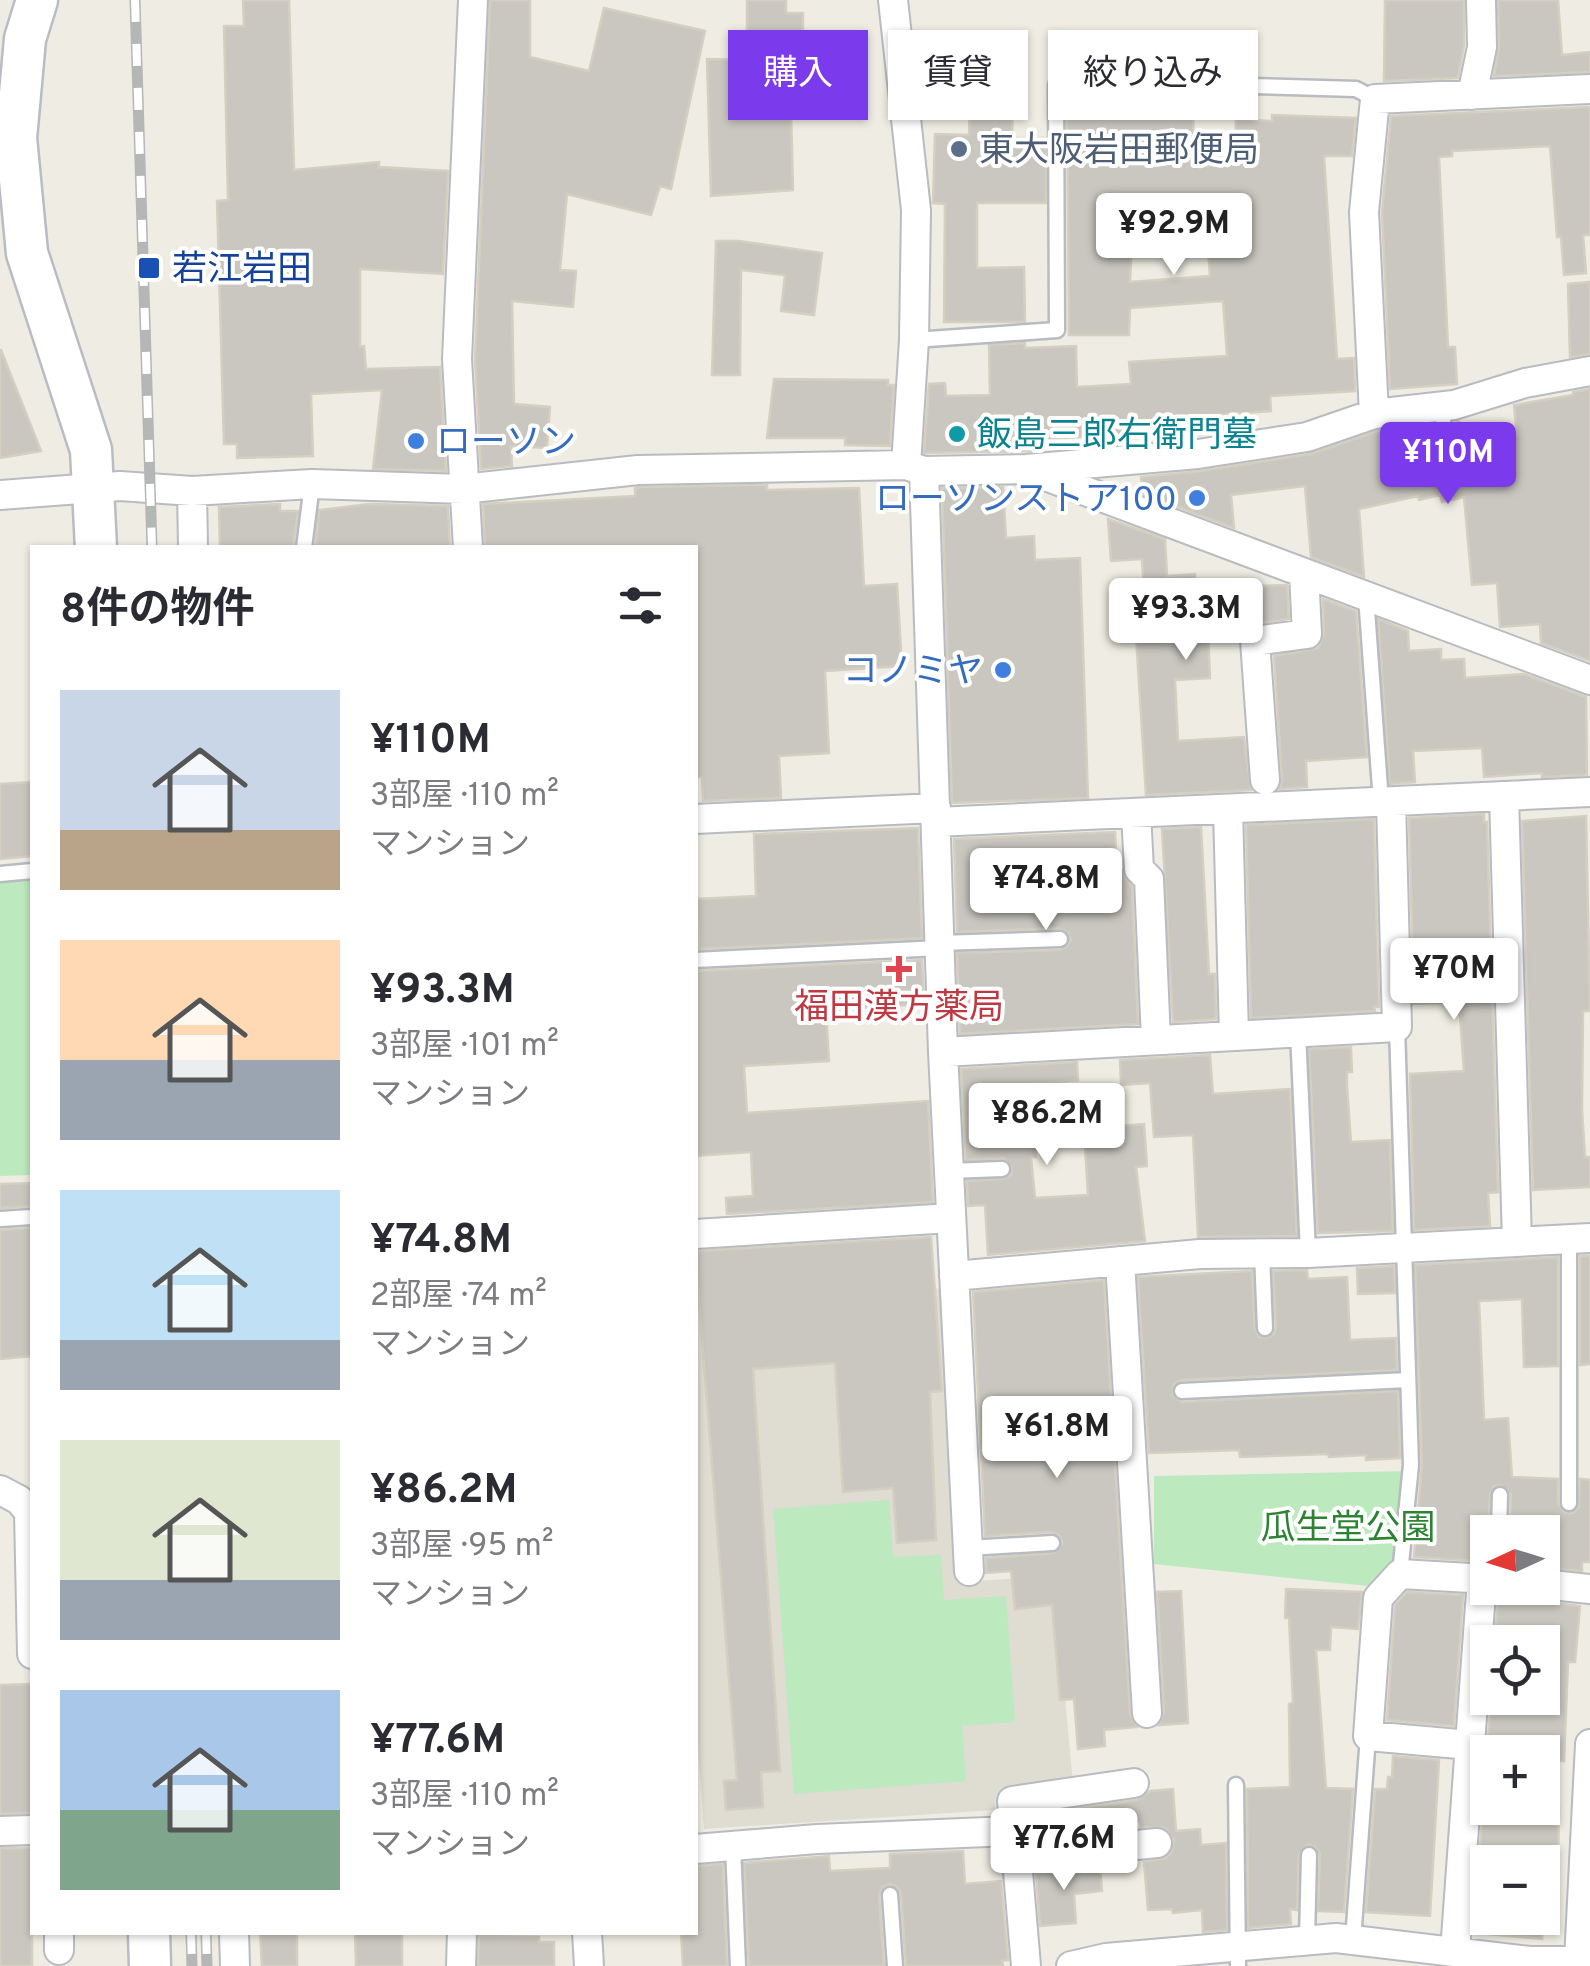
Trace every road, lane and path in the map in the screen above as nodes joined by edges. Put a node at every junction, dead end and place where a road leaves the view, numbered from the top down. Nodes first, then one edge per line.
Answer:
1 (37, 0) edge
2 (473, 0) edge
3 (893, 0) edge
4 (1481, 0) edge
5 (1258, 86) edge
6 (1590, 89) edge
7 (1472, 95) junction
8 (1375, 100) junction
9 (1056, 120) edge
10 (914, 340) junction
11 (1590, 371) edge
12 (1441, 406) junction
13 (1374, 414) junction
14 (915, 468) junction
15 (1026, 469) junction
16 (1452, 473) dead end
17 (312, 484) junction
18 (94, 488) junction
19 (463, 489) junction
20 (192, 491) junction
21 (0, 495) edge
22 (96, 545) edge
23 (193, 545) edge
24 (304, 545) edge
25 (468, 545) edge
26 (1304, 574) junction
27 (1366, 596) junction
28 (1590, 680) edge
29 (1265, 780) dead end
30 (1590, 792) edge
31 (1504, 796) junction
32 (1386, 802) junction
33 (1228, 809) junction
34 (1136, 813) junction
35 (936, 815) junction
36 (698, 818) edge
37 (30, 871) edge
38 (0, 874) edge
39 (1060, 939) dead end
40 (939, 946) junction
41 (698, 960) edge
42 (1396, 1027) junction
43 (1298, 1032) junction
44 (1234, 1036) junction
45 (1156, 1040) junction
46 (943, 1052) junction
47 (1002, 1169) dead end
48 (949, 1171) junction
49 (30, 1217) edge
50 (951, 1218) junction
51 (0, 1219) edge
52 (698, 1234) edge
53 (1579, 1239) edge
54 (1516, 1242) junction
55 (1404, 1249) junction
56 (1308, 1253) junction
57 (1262, 1254) junction
58 (1120, 1260) junction
59 (954, 1276) junction
60 (1265, 1328) dead end
61 (1408, 1380) junction
62 (1182, 1391) dead end
63 (0, 1490) edge
64 (1500, 1495) dead end
65 (1569, 1503) dead end
66 (30, 1512) edge
67 (1499, 1515) edge
68 (1052, 1543) dead end
69 (969, 1560) joint
70 (1400, 1574) junction
71 (1470, 1578) edge
72 (1560, 1586) edge
73 (1590, 1589) edge
74 (1483, 1605) edge
75 (1147, 1713) dead end
76 (1471, 1735) edge
77 (1368, 1736) junction
78 (1590, 1744) edge
79 (1470, 1745) joint
80 (1134, 1783) dead end
81 (1236, 1785) dead end
82 (30, 1830) edge
83 (0, 1831) edge
84 (1157, 1843) dead end
85 (1014, 1844) junction
86 (733, 1846) junction
87 (698, 1849) edge
88 (1309, 1855) dead end
89 (890, 1895) dead end
90 (149, 1935) edge
91 (234, 1935) edge
92 (462, 1935) edge
93 (587, 1935) edge
94 (1308, 1940) junction
95 (1353, 1940) junction
96 (1238, 1956) edge
97 (1461, 1957) edge
98 (1584, 1961) edge
99 (150, 1966) edge
100 (236, 1966) edge
101 (461, 1966) edge
102 (589, 1966) edge
103 (738, 1966) edge
104 (895, 1966) edge
105 (1026, 1966) edge
106 (1070, 1966) edge

1 - 18 street
2 - 19 street
3 - 10 street
4 - 7 street
5 - 8 lane
6 - 7 street
7 - 8 street
8 - 13 street
9 - 10 lane
10 - 14 street
11 - 12 street
12 - 13 street
12 - 16 lane
13 - 15 street
14 - 15 street
14 - 19 street
14 - 35 street
15 - 26 street
17 - 19 street
17 - 20 street
17 - 24 lane
18 - 20 street
18 - 21 street
18 - 22 street
19 - 25 street
20 - 23 street
26 - 27 street
26 - 29 street
27 - 28 street
27 - 32 lane
30 - 31 street
31 - 32 street
31 - 54 street
32 - 33 street
32 - 42 street
33 - 34 street
33 - 44 street
34 - 35 street
34 - 45 street
35 - 36 street
35 - 40 street
37 - 38 lane
39 - 40 lane
40 - 41 lane
40 - 46 street
42 - 43 street
42 - 55 lane
43 - 44 street
43 - 56 lane
44 - 45 street
45 - 46 street
46 - 48 street
47 - 48 lane
48 - 50 street
49 - 51 lane
50 - 52 street
50 - 59 street
53 - 54 street
53 - 65 lane
54 - 55 street
55 - 56 street
55 - 61 lane
56 - 57 street
57 - 58 street
57 - 60 lane
58 - 59 street
58 - 75 street
59 - 69 street
61 - 62 lane
61 - 70 lane
63 - 66 street
64 - 67 lane
68 - 69 lane
70 - 71 street
70 - 77 street
72 - 73 street
74 - 76 street
77 - 79 street
77 - 95 lane
78 - 98 street
79 - 97 street
80 - 85 street
81 - 96 lane
82 - 83 street
84 - 85 street
85 - 86 street
85 - 105 street
86 - 87 street
86 - 103 lane
88 - 94 lane
89 - 104 lane
90 - 99 street
91 - 100 street
92 - 101 street
93 - 102 street
94 - 95 street
94 - 96 street
95 - 97 street
96 - 106 street
97 - 98 street

